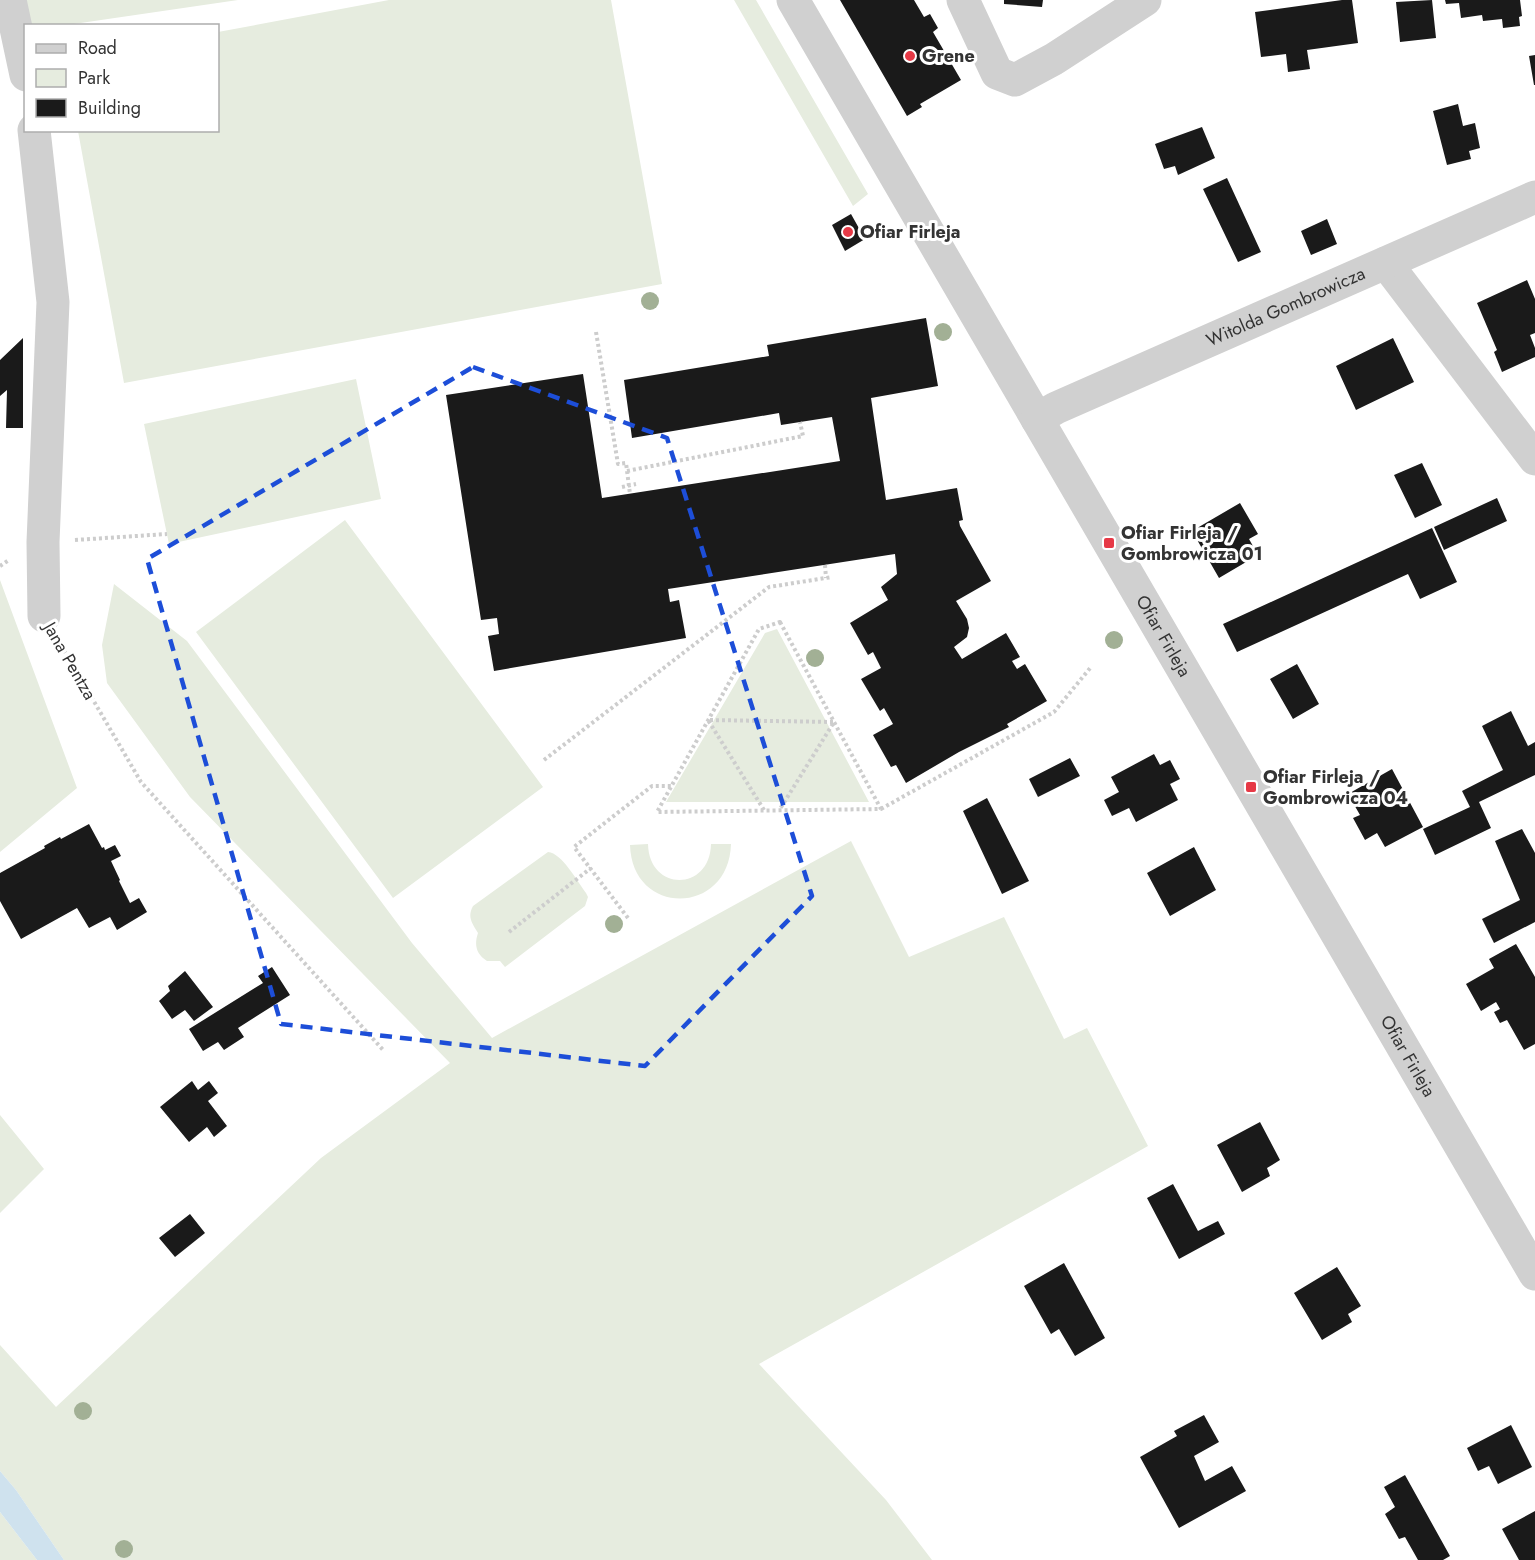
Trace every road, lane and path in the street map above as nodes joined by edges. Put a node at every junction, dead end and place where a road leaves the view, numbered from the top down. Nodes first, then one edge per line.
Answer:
1 (10, 0) edge
2 (793, 0) edge
3 (963, 0) edge
4 (1145, 0) edge
5 (24, 66) edge
6 (34, 132) edge
7 (1535, 197) edge
8 (1386, 262) junction
9 (596, 332) dead end
10 (1037, 419) junction
11 (800, 422) dead end
12 (1535, 459) edge
13 (627, 471) junction
14 (636, 484) dead end
15 (629, 486) junction
16 (622, 487) dead end
17 (630, 494) dead end
18 (167, 534) dead end
19 (43, 542) junction
20 (825, 565) dead end
21 (44, 616) joint
22 (1091, 667) dead end
23 (708, 720) junction
24 (834, 722) junction
25 (544, 760) dead end
26 (671, 786) junction
27 (881, 809) junction
28 (764, 810) junction
29 (780, 810) junction
30 (591, 868) junction
31 (628, 918) dead end
32 (509, 932) dead end
33 (384, 1051) dead end
34 (1535, 1274) edge

1 - 5 street
2 - 10 street, Ofiar Firleja
3 - 4 street
6 - 19 street, Jana Pentza
7 - 8 street, Witolda Gombrowicza
8 - 10 street, Witolda Gombrowicza
8 - 12 street
9 - 13 path
10 - 34 street, Ofiar Firleja
11 - 13 path
13 - 15 path
14 - 15 path
15 - 16 path
15 - 17 path
18 - 19 path
19 - 21 street, Jana Pentza
20 - 25 path
21 - 33 path, Jana Pentza
22 - 27 path
23 - 24 path
23 - 24 path
23 - 26 path
23 - 28 path
24 - 27 path
24 - 29 path
26 - 28 path
26 - 30 path
27 - 29 path
28 - 29 path
30 - 31 path
30 - 32 path

